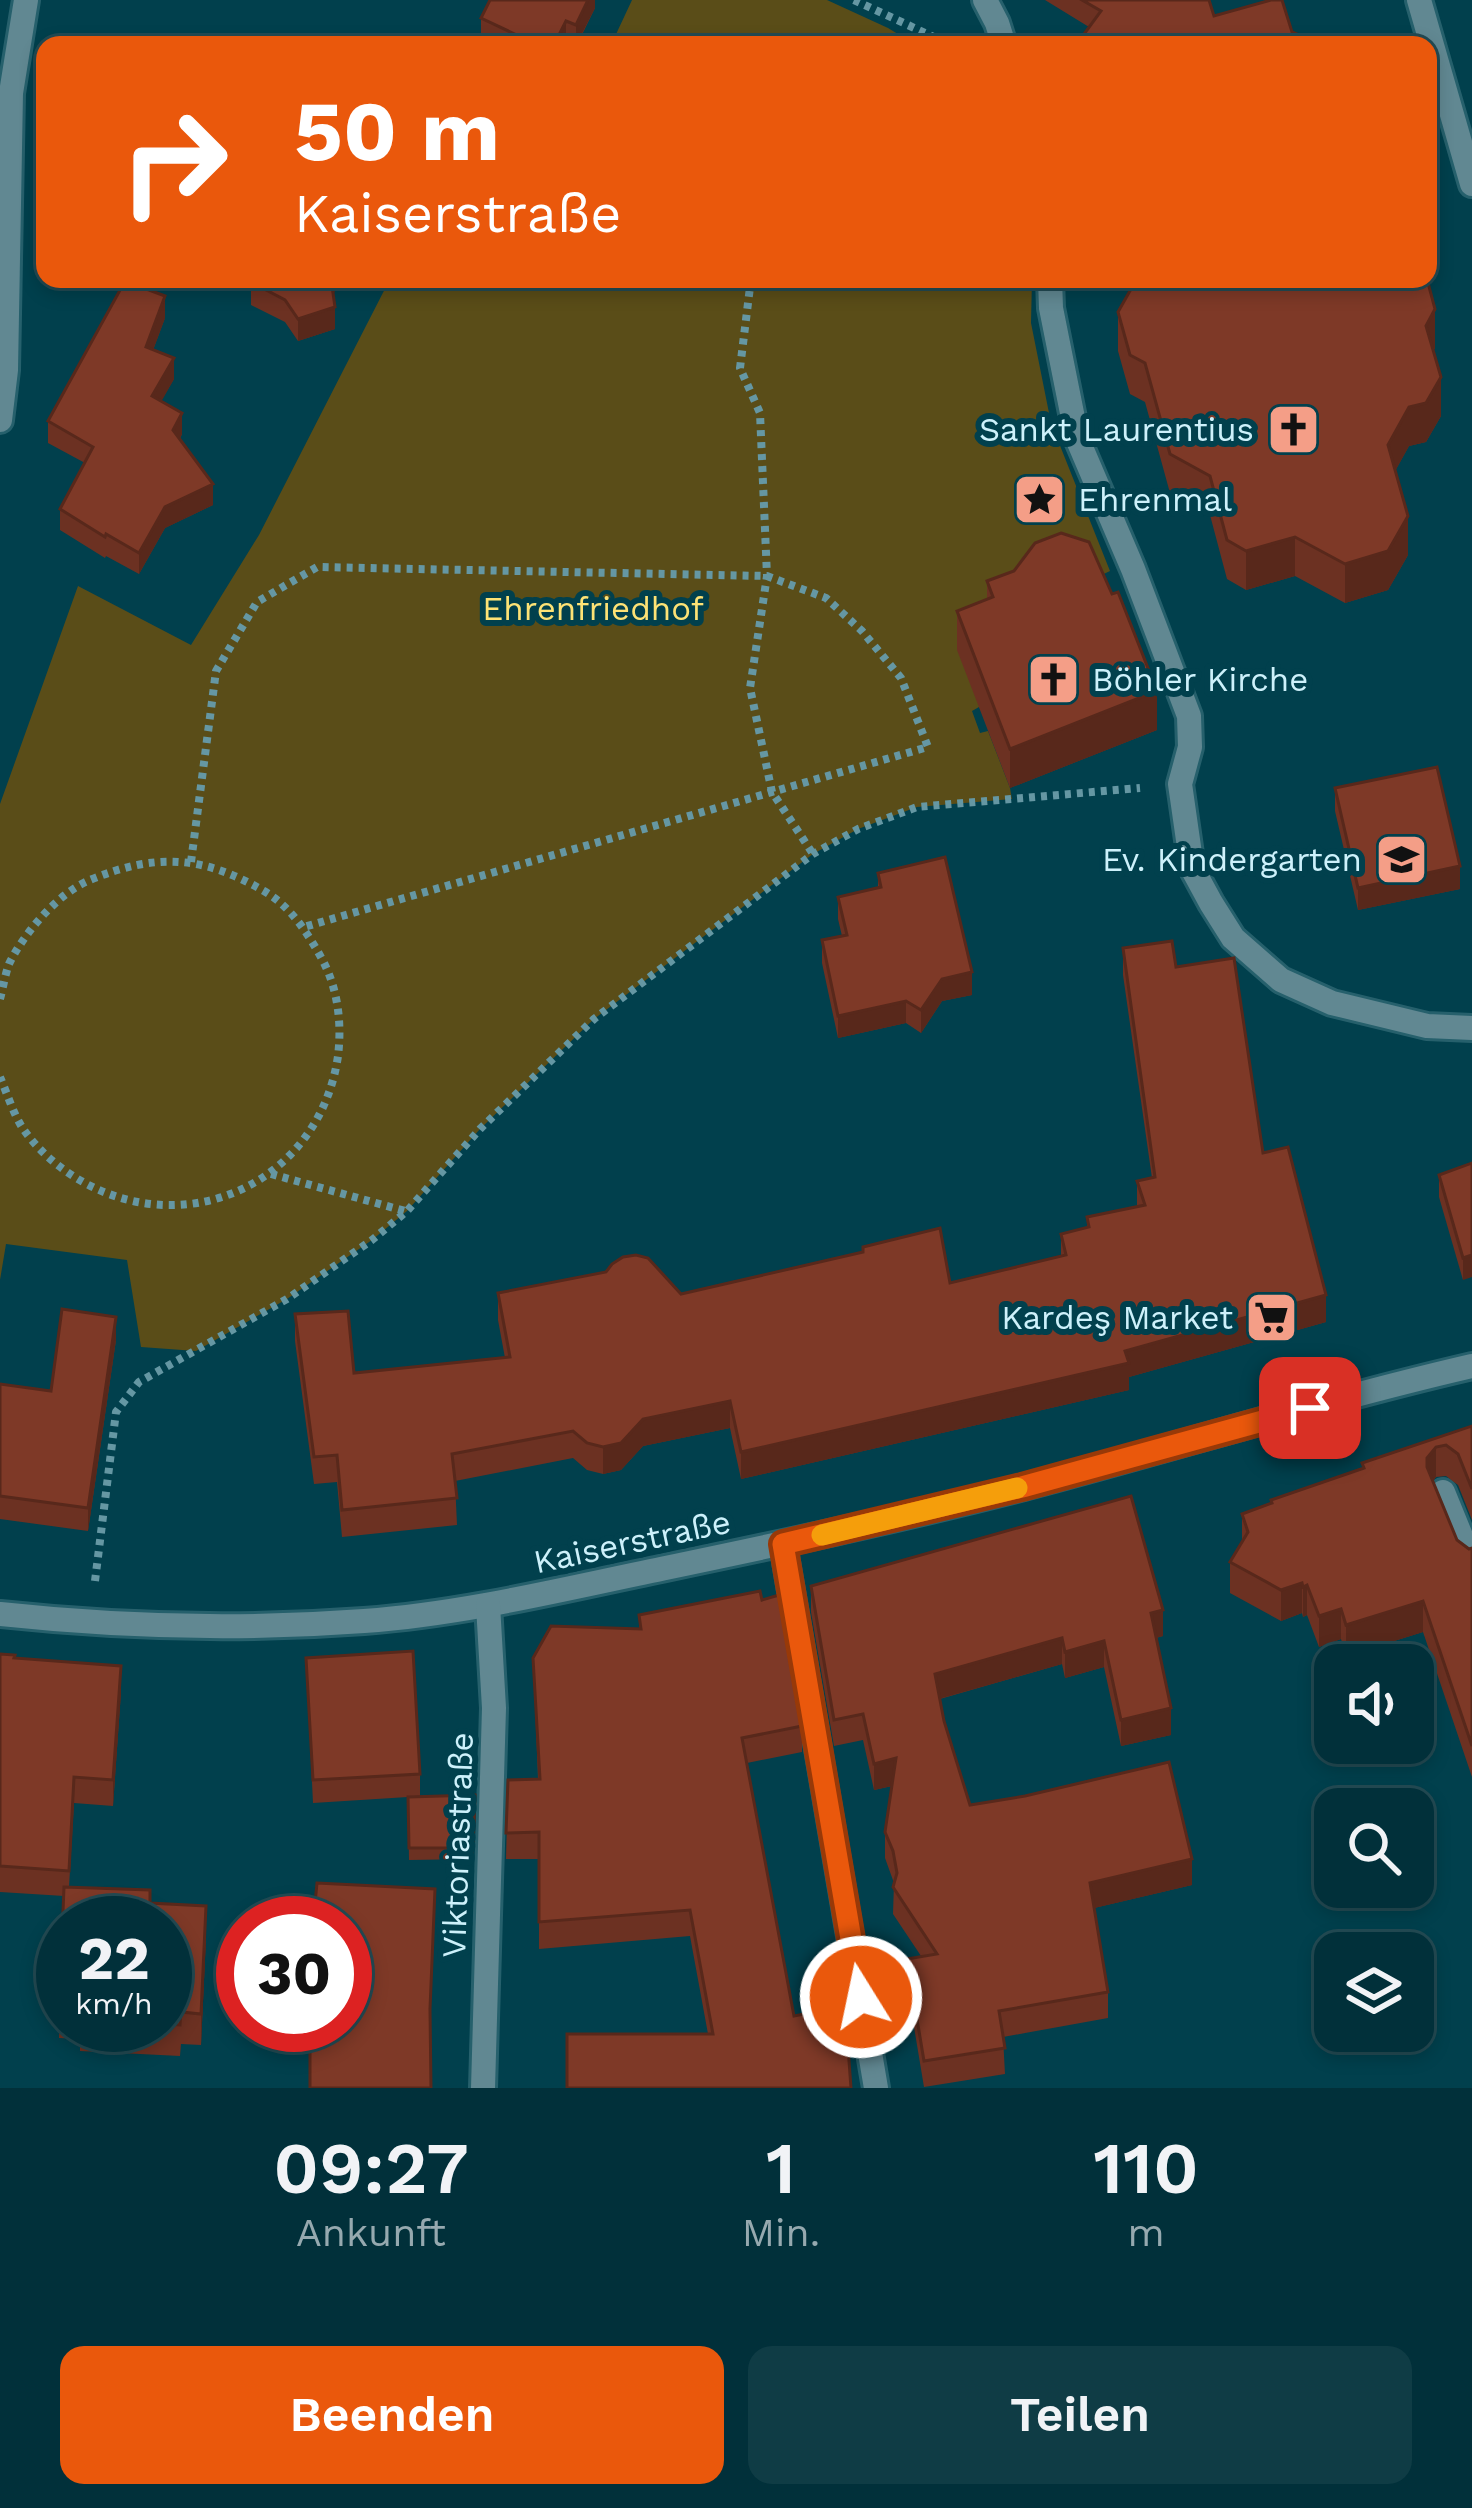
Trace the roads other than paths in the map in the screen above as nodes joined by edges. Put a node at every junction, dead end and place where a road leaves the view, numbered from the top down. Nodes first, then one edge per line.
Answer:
1 (26, 0) edge
2 (985, 0) edge
3 (1419, 0) edge
4 (1001, 36) edge
5 (1429, 36) edge
6 (1437, 62) edge
7 (1472, 184) edge
8 (1050, 288) edge
9 (0, 420) edge
10 (1472, 1028) edge
11 (1472, 1366) edge
12 (1443, 1492) edge
13 (783, 1544) junction
14 (1472, 1563) edge
15 (488, 1605) junction
16 (0, 1614) edge
17 (483, 2088) edge
18 (876, 2088) edge

1 - 9 street
2 - 4 street
3 - 5 street
6 - 7 street
8 - 10 street
11 - 13 street, Kaiserstraße
12 - 14 street
13 - 15 street, Kaiserstraße
13 - 18 street
15 - 16 street, Kaiserstraße
15 - 17 street, Viktoriastraße

